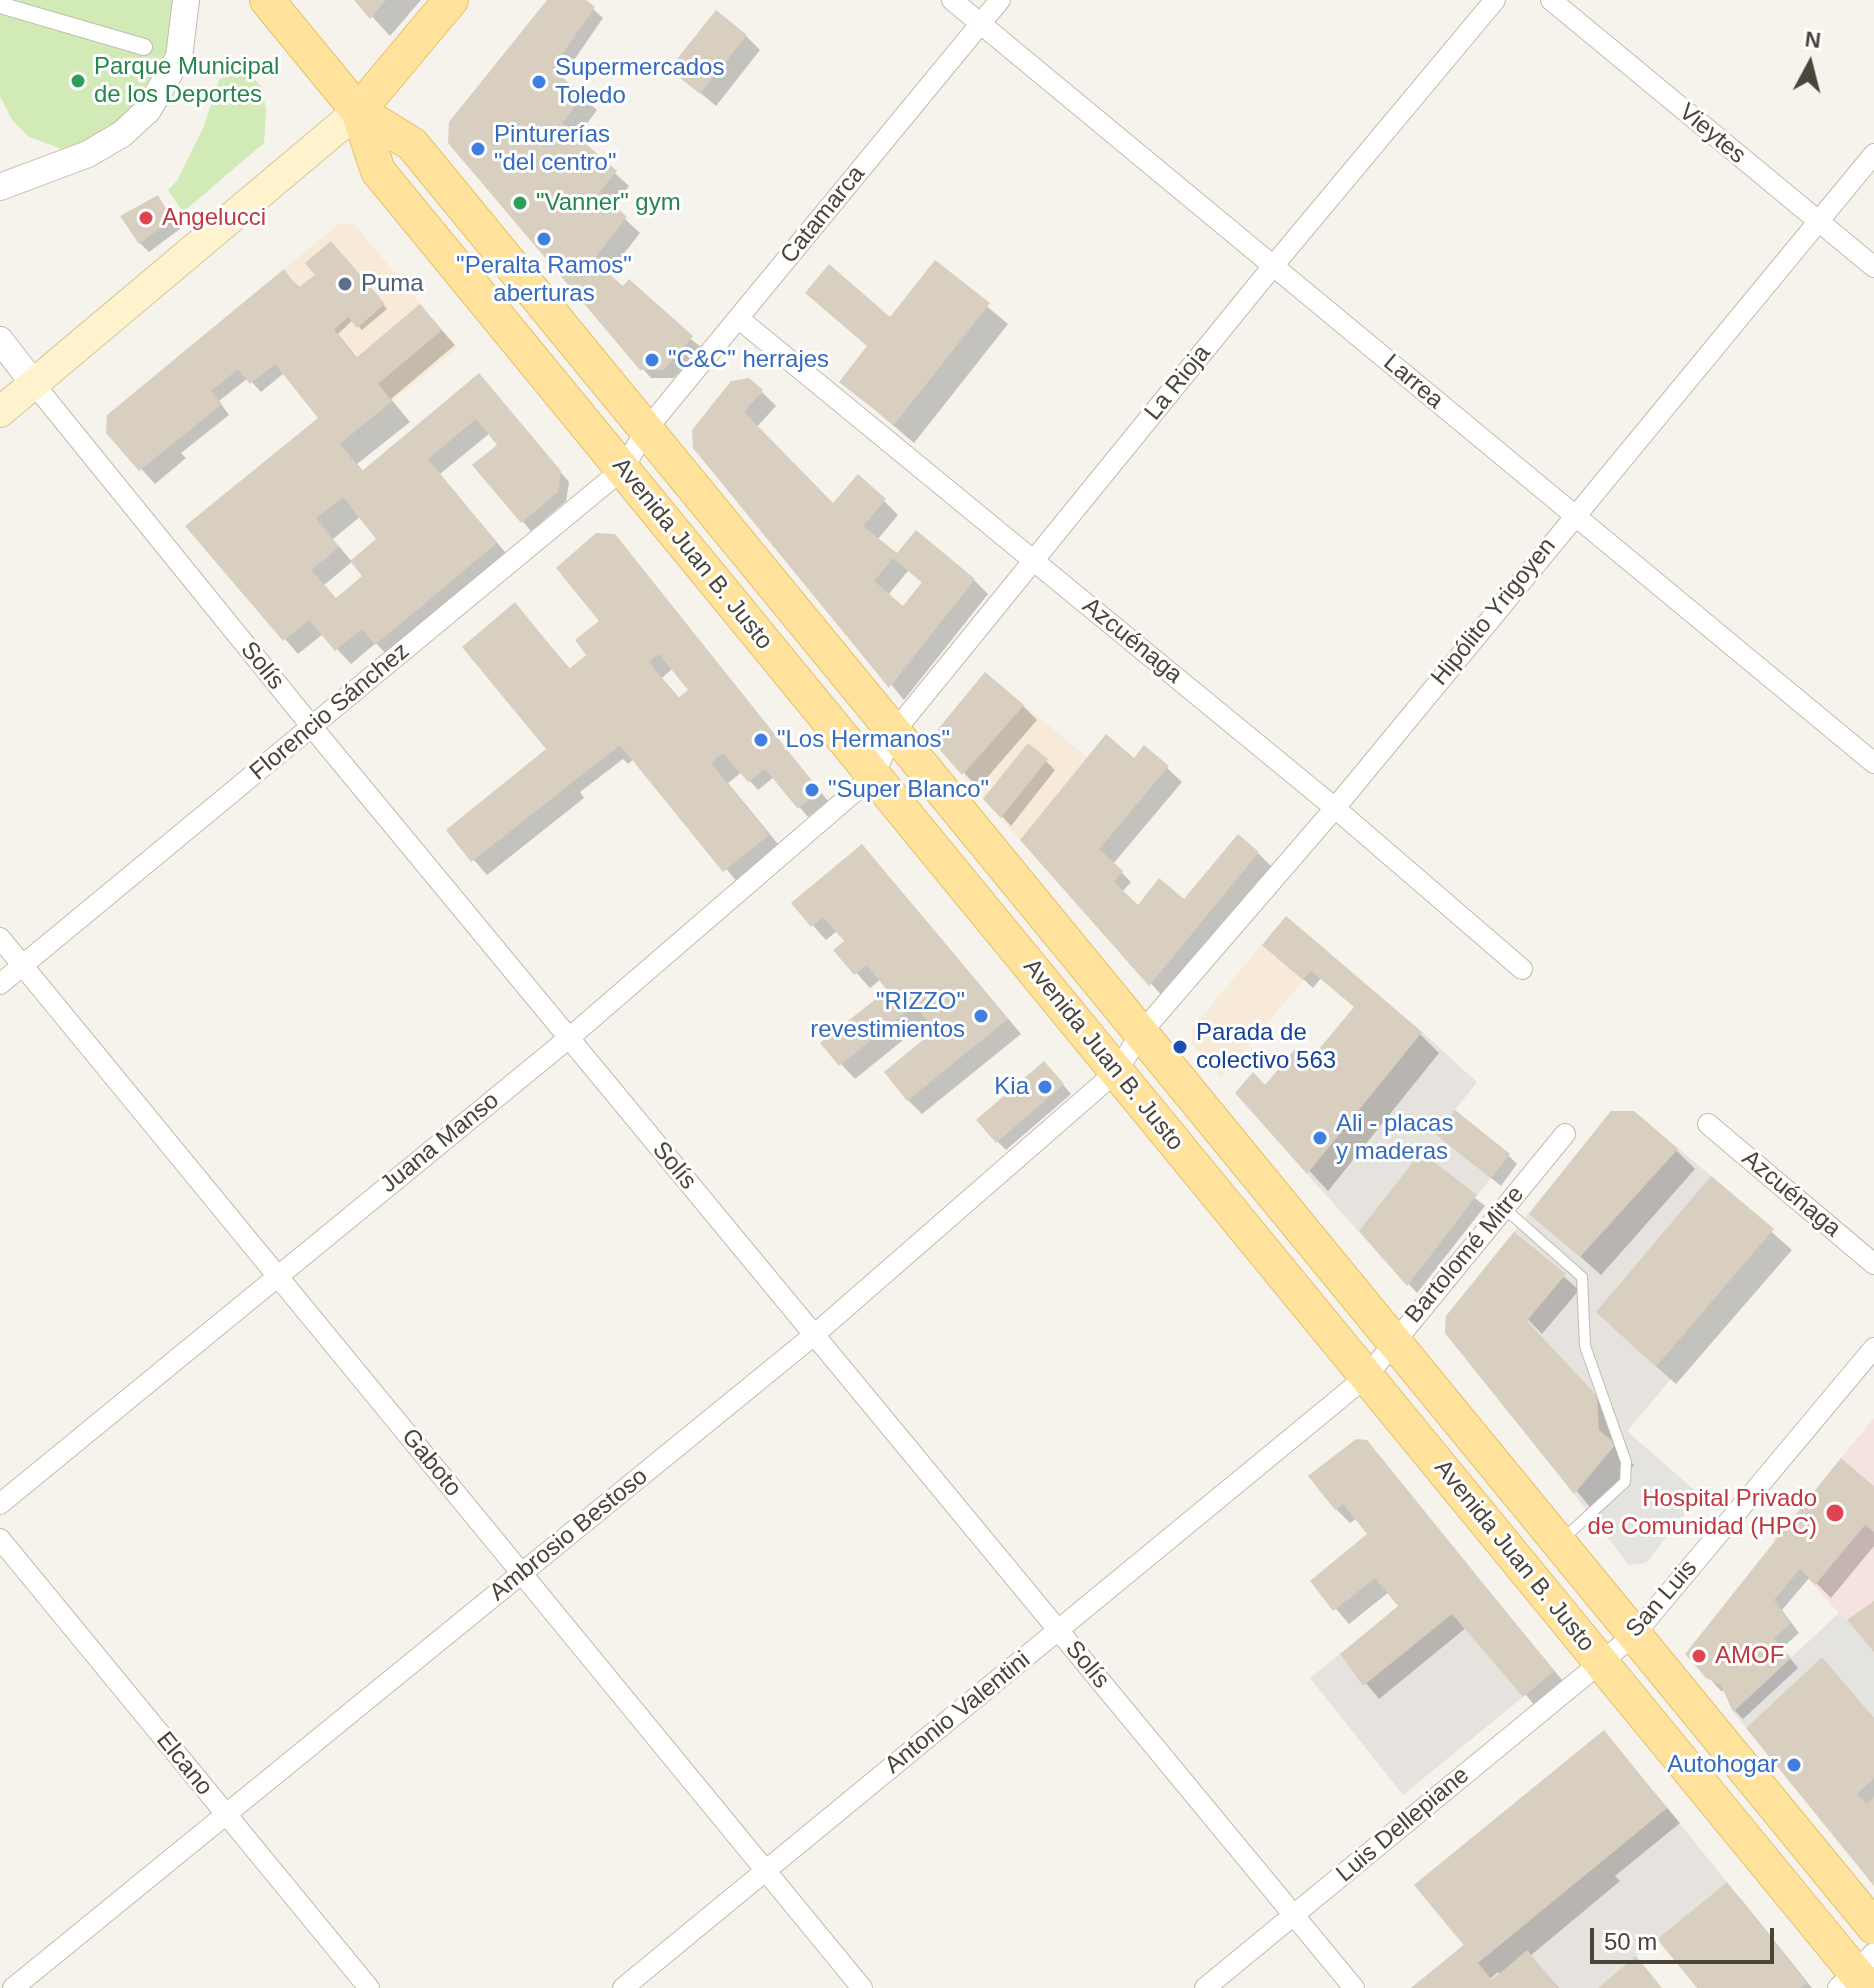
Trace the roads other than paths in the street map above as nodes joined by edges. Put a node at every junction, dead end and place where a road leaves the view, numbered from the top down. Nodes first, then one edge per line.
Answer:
1 (186, 0) edge
2 (267, 0) edge
3 (451, 0) edge
4 (952, 0) edge
5 (1000, 0) edge
6 (1495, 0) edge
7 (1551, 0) edge
8 (0, 5) edge
9 (981, 24) junction
10 (144, 47) dead end
11 (358, 111) junction
12 (1874, 154) edge
13 (0, 187) edge
14 (1819, 221) junction
15 (1273, 266) junction
16 (1874, 267) edge
17 (738, 318) junction
18 (0, 340) edge
19 (34, 384) junction
20 (0, 412) edge
21 (646, 430) junction
22 (623, 469) junction
23 (1574, 514) junction
24 (1035, 562) junction
25 (312, 727) junction
26 (894, 732) junction
27 (1872, 758) edge
28 (874, 775) junction
29 (1335, 808) junction
30 (0, 938) edge
31 (22, 966) junction
32 (1522, 969) dead end
33 (0, 984) edge
34 (1141, 1033) junction
35 (569, 1038) junction
36 (1117, 1071) junction
37 (1708, 1124) dead end
38 (1565, 1134) dead end
39 (1504, 1208) junction
40 (1874, 1264) edge
41 (278, 1276) junction
42 (814, 1335) junction
43 (1393, 1341) junction
44 (1874, 1348) edge
45 (1367, 1376) junction
46 (0, 1504) edge
47 (0, 1539) edge
48 (1559, 1543) junction
49 (522, 1574) junction
50 (1059, 1631) junction
51 (1634, 1635) junction
52 (1601, 1662) junction
53 (226, 1814) junction
54 (766, 1871) junction
55 (1294, 1915) junction
56 (1874, 1927) edge
57 (1859, 1976) edge
58 (13, 1988) edge
59 (369, 1988) edge
60 (623, 1988) edge
61 (862, 1988) edge
62 (1205, 1988) edge
63 (1354, 1988) edge

1 - 13 street
2 - 11 main road, Avenida Juan B. Justo
3 - 11 main road
4 - 9 street, Larrea
5 - 9 street, Catamarca
6 - 15 street, La Rioja
7 - 14 street, Vieytes
8 - 10 street
9 - 15 street, Larrea
9 - 17 street, Catamarca
11 - 19 main road
11 - 21 main road, Avenida Juan B. Justo
11 - 22 main road, Avenida Juan B. Justo
12 - 14 street, Hipólito Yrigoyen
14 - 16 street, Vieytes
14 - 23 street, Hipólito Yrigoyen
15 - 23 street, Larrea
15 - 24 street, La Rioja
17 - 21 street, Catamarca
17 - 24 street, Azcuénaga
18 - 19 street, Solís
19 - 20 main road
19 - 25 street, Solís
21 - 22 street, Florencio Sánchez
21 - 26 main road, Avenida Juan B. Justo
22 - 25 street, Florencio Sánchez
22 - 28 main road, Avenida Juan B. Justo
23 - 27 street, Larrea
23 - 29 street, Hipólito Yrigoyen
24 - 26 street, La Rioja
24 - 29 street, Azcuénaga
25 - 31 street, Florencio Sánchez
25 - 35 street, Solís
26 - 28 street, La Rioja
26 - 34 main road, Avenida Juan B. Justo
28 - 35 street, Juana Manso
28 - 36 main road, Avenida Juan B. Justo
29 - 32 street, Azcuénaga
29 - 34 street, Hipólito Yrigoyen
30 - 31 street, Gaboto
31 - 33 street, Florencio Sánchez
31 - 41 street, Gaboto
34 - 36 street, Hipólito Yrigoyen
34 - 43 main road, Avenida Juan B. Justo
35 - 41 street, Juana Manso
35 - 42 street, Solís
36 - 42 street, Ambrosio Bestoso
36 - 45 main road, Avenida Juan B. Justo
37 - 40 street, Azcuénaga
38 - 39 street, Bartolomé Mitre
39 - 43 street, Bartolomé Mitre
39 - 48 lane
41 - 46 street, Juana Manso
41 - 49 street, Gaboto
42 - 49 street, Ambrosio Bestoso
42 - 50 street, Solís
43 - 45 street, Bartolomé Mitre
43 - 48 main road, Avenida Juan B. Justo
44 - 51 street, San Luis
45 - 50 street, Antonio Valentini
45 - 52 main road, Avenida Juan B. Justo
47 - 53 street, Elcano
48 - 51 main road, Avenida Juan B. Justo
49 - 53 street, Ambrosio Bestoso
49 - 54 street, Gaboto
50 - 54 street, Antonio Valentini
50 - 55 street, Solís
51 - 52 street, San Luis
51 - 56 main road, Avenida Juan B. Justo
52 - 55 street, Luis Dellepiane
52 - 57 main road, Avenida Juan B. Justo
53 - 58 street, Ambrosio Bestoso
53 - 59 street, Elcano
54 - 60 street, Antonio Valentini
54 - 61 street, Gaboto
55 - 62 street, Luis Dellepiane
55 - 63 street, Solís

